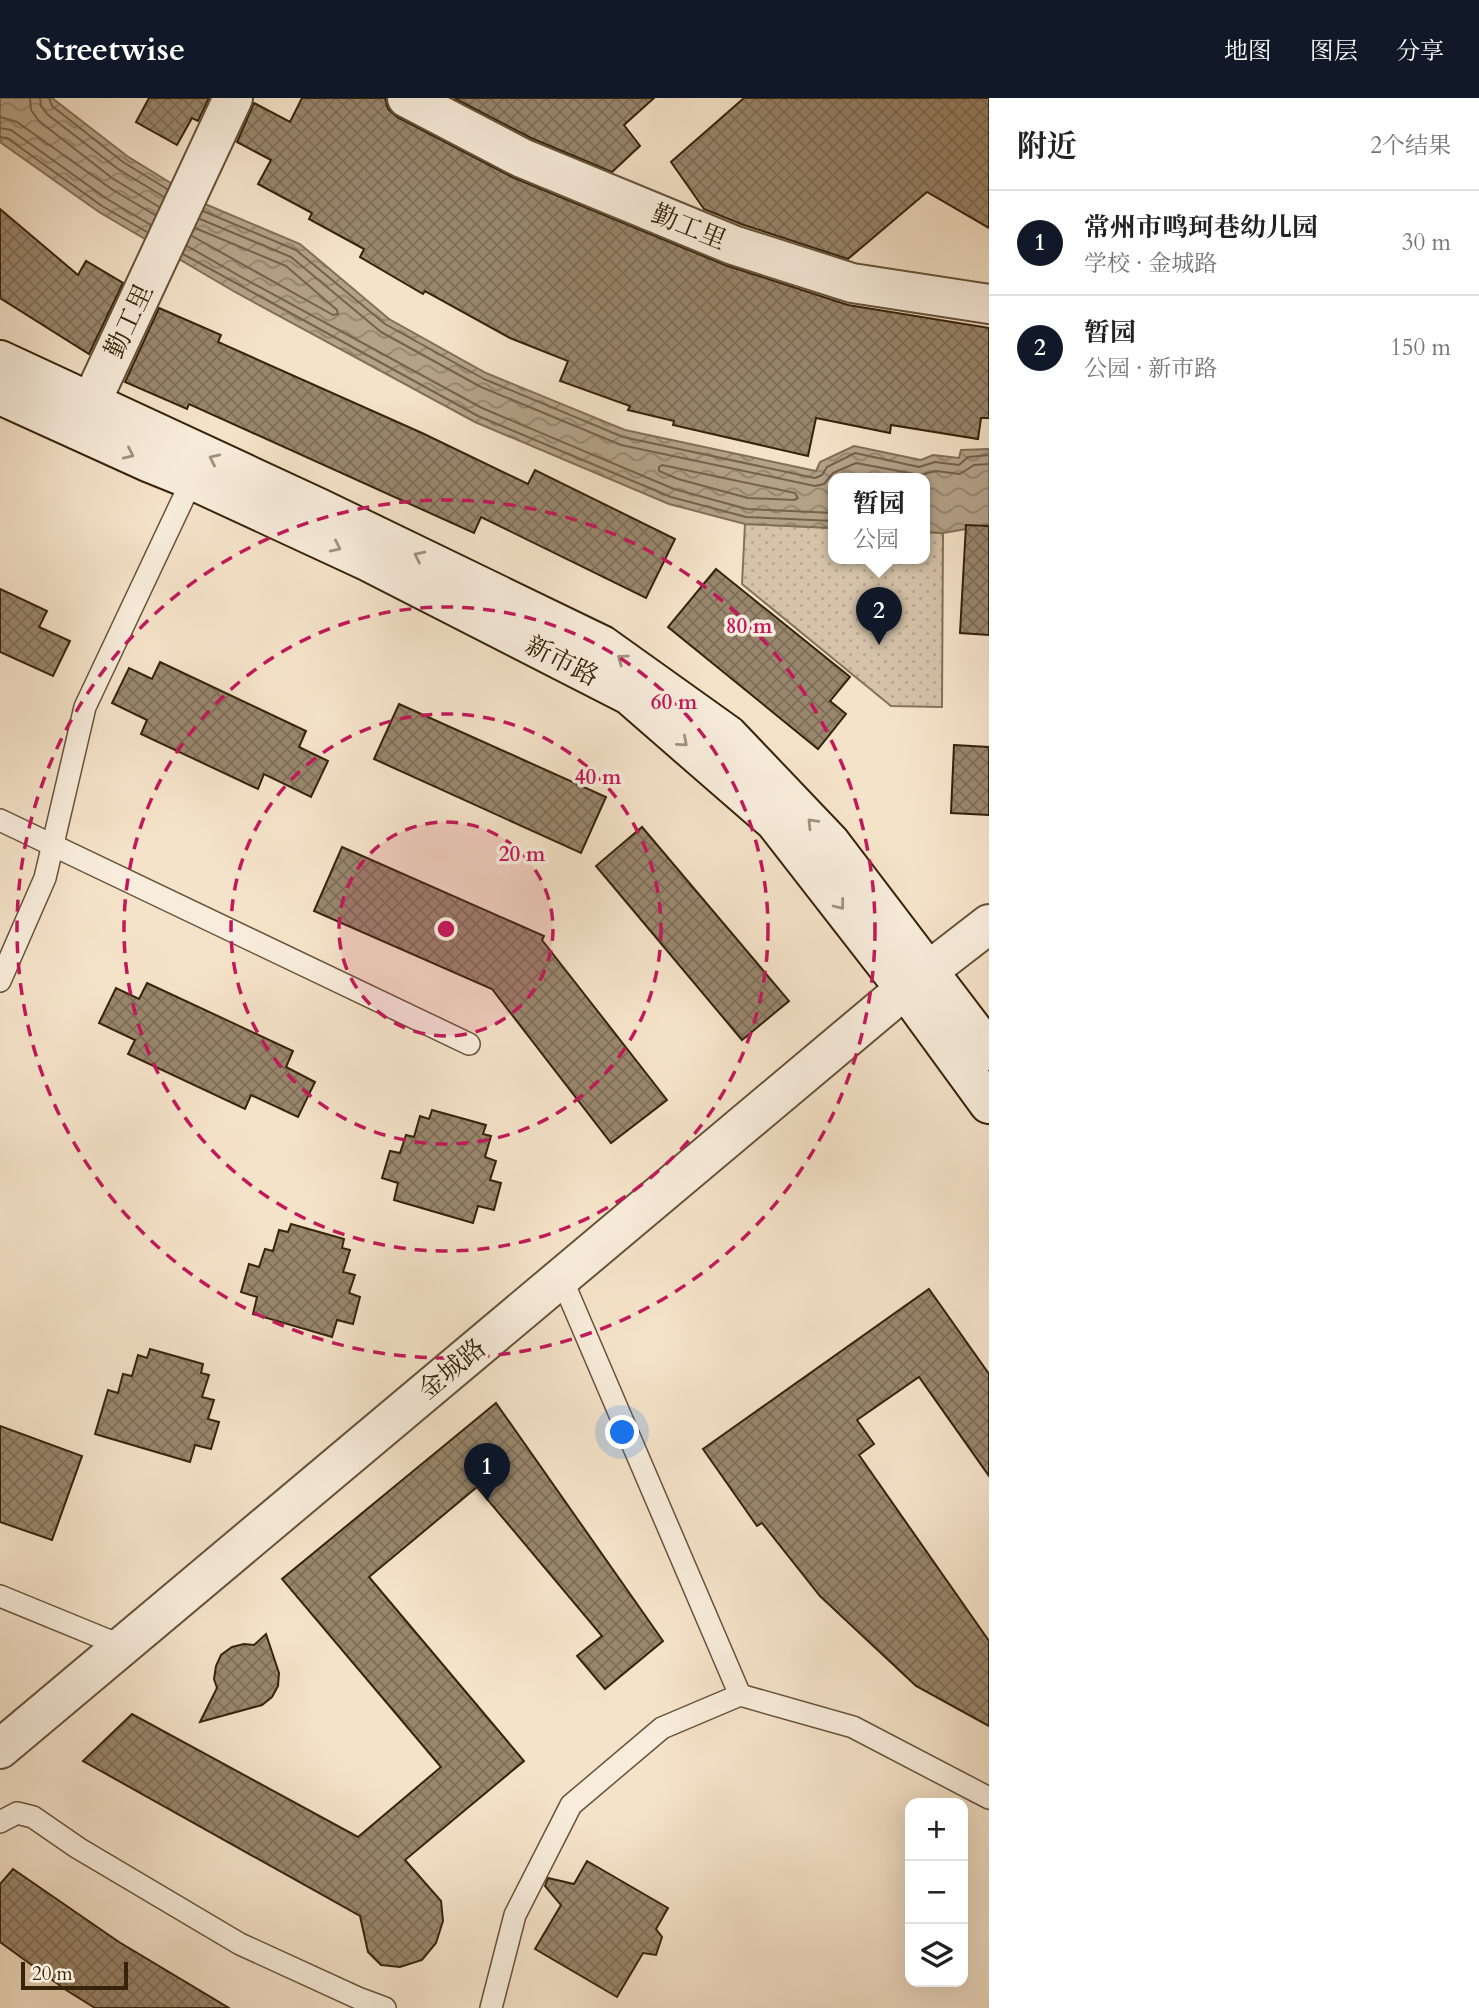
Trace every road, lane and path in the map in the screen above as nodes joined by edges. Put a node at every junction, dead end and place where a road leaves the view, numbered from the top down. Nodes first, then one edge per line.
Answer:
1 (233, 98) edge
2 (407, 98) edge
3 (989, 304) edge
4 (0, 360) edge
5 (0, 395) edge
6 (85, 416) junction
7 (192, 480) junction
8 (0, 820) edge
9 (53, 845) junction
10 (989, 924) edge
11 (917, 980) junction
12 (0, 981) edge
13 (470, 1044) dead end
14 (989, 1051) edge
15 (989, 1104) edge
16 (561, 1277) junction
17 (0, 1596) edge
18 (122, 1646) junction
19 (740, 1695) junction
20 (0, 1749) edge
21 (989, 1798) edge
22 (0, 1822) edge
23 (384, 2008) edge
24 (491, 2008) edge

1 - 6 street, 勤工里
2 - 3 street, 勤工里
4 - 6 street, 新市路
5 - 6 street, 新市路
6 -> 7 street, 新市路
11 -> 6 street, 新市路
7 - 9 lane
7 -> 11 street, 新市路
8 - 9 lane
9 - 12 lane
9 - 13 lane
10 - 11 street, 金城路
11 - 14 street, 新市路
11 - 15 street, 新市路
11 - 16 street, 金城路
16 - 18 street, 金城路
16 - 19 lane
17 - 18 lane
18 - 20 street, 金城路
19 - 21 lane
19 - 24 lane
22 - 23 lane

